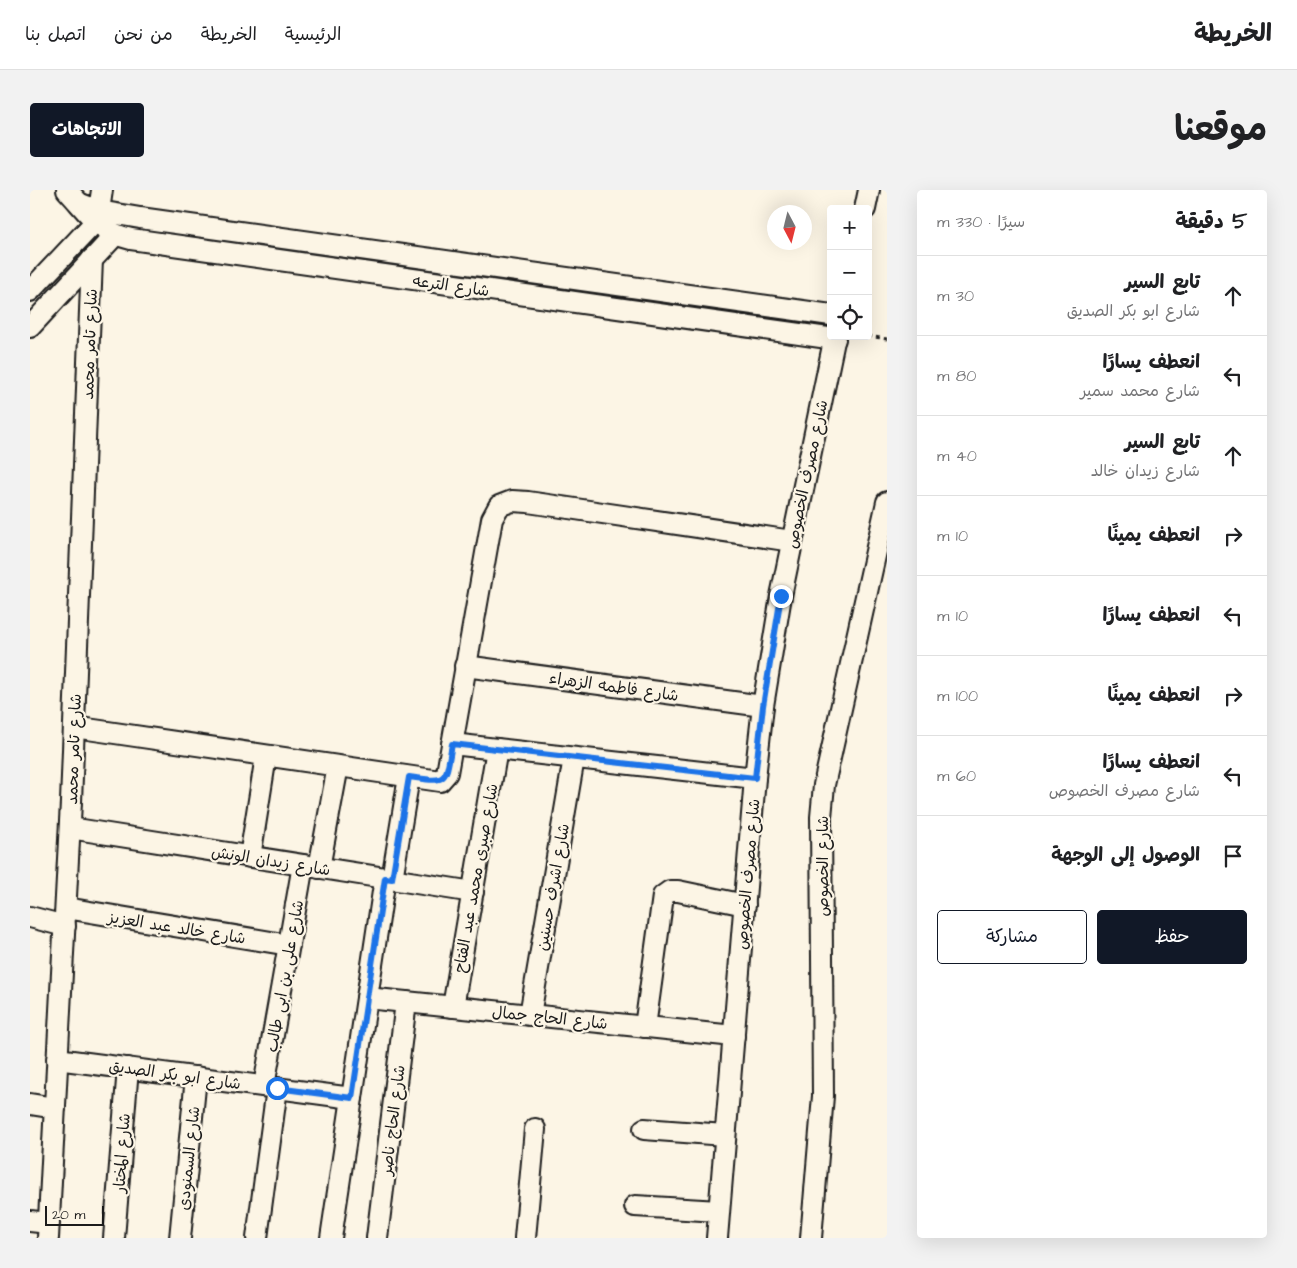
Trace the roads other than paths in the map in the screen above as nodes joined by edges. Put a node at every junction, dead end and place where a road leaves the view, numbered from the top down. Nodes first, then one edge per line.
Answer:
1 (67, 190) edge
2 (102, 190) edge
3 (869, 190) edge
4 (866, 205) edge
5 (91, 212) junction
6 (115, 235) junction
7 (92, 260) junction
8 (30, 291) edge
9 (827, 314) edge
10 (30, 326) edge
11 (827, 336) edge
12 (834, 340) edge
13 (887, 502) edge
14 (792, 541) junction
15 (466, 666) junction
16 (763, 706) junction
17 (74, 727) junction
18 (452, 744) junction
19 (497, 749) junction
20 (266, 756) junction
21 (574, 758) junction
22 (338, 766) junction
23 (409, 777) junction
24 (755, 778) junction
25 (70, 828) junction
26 (250, 857) junction
27 (311, 867) junction
28 (388, 879) junction
29 (473, 892) junction
30 (745, 905) junction
31 (30, 917) edge
32 (65, 917) junction
33 (289, 945) junction
34 (367, 998) junction
35 (406, 1002) junction
36 (453, 1007) junction
37 (530, 1016) junction
38 (645, 1027) junction
39 (734, 1036) junction
40 (57, 1059) junction
41 (128, 1068) junction
42 (196, 1077) junction
43 (270, 1087) junction
44 (352, 1098) junction
45 (30, 1104) edge
46 (55, 1108) junction
47 (535, 1129) dead end
48 (644, 1129) dead end
49 (725, 1135) junction
50 (635, 1206) dead end
51 (719, 1211) junction
52 (42, 1227) edge
53 (114, 1238) edge
54 (180, 1238) edge
55 (257, 1238) edge
56 (331, 1238) edge
57 (377, 1238) edge
58 (525, 1238) edge
59 (717, 1238) edge
60 (811, 1238) edge

1 - 5 street, شارع الترعه
2 - 5 street
3 - 4 street
5 - 6 street, شارع الترعه
5 - 8 street
5 - 9 street, شارع الترعه
6 - 7 street
6 - 11 street, شارع الترعه
7 - 10 street
7 - 17 street, شارع تامر محمد
12 - 14 street, شارع مصرف الخصوص
13 - 60 street, شارع الخصوص
14 - 15 street
14 - 16 street, شارع مصرف الخصوص
15 - 16 street, شارع فاطمه الزهراء
15 - 18 street
16 - 24 street, شارع مصرف الخصوص
17 - 20 street
17 - 25 street, شارع تامر محمد
18 - 19 street
18 - 23 street
19 - 21 street
19 - 29 street, شارع صبرى محمد عبد الفتاح
20 - 22 street
20 - 26 street
21 - 24 street
21 - 37 street, شارع اشرف حسنين
22 - 23 street
22 - 27 street, شارع على بن ابى طالب
23 - 28 street
24 - 30 street, شارع مصرف الخصوص
25 - 26 street, شارع زيدان الونش
25 - 32 street, شارع تامر محمد
26 - 27 street, شارع زيدان الونش
27 - 28 street, شارع زيدان الونش
27 - 33 street, شارع على بن ابى طالب
28 - 29 street, شارع زيدان الونش
28 - 34 street
29 - 36 street, شارع صبرى محمد عبد الفتاح
30 - 38 street
30 - 39 street, شارع مصرف الخصوص
31 - 32 street, شارع خالد عبد العزيز
32 - 33 street, شارع خالد عبد العزيز
32 - 40 street, شارع تامر محمد
33 - 43 street, شارع على بن ابى طالب
34 - 35 street, شارع الحاج جمال
34 - 44 street
35 - 36 street, شارع الحاج جمال
35 - 57 street, شارع الحاج ناصر
36 - 37 street, شارع الحاج جمال
37 - 38 street, شارع الحاج جمال
38 - 39 street, شارع الحاج جمال
39 - 49 street, شارع مصرف الخصوص
40 - 41 street, شارع ابو بكر الصديق
40 - 46 street, شارع تامر محمد
41 - 42 street, شارع ابو بكر الصديق
41 - 53 street, شارع المختار
42 - 43 street, شارع ابو بكر الصديق
42 - 54 street, شارع السمنودى
43 - 44 street, شارع ابو بكر الصديق
43 - 55 street, شارع على بن ابى طالب
44 - 56 street
45 - 46 street
46 - 52 street, شارع تامر محمد
47 - 58 street
48 - 49 street
49 - 51 street, شارع مصرف الخصوص
50 - 51 street
51 - 59 street, شارع مصرف الخصوص

